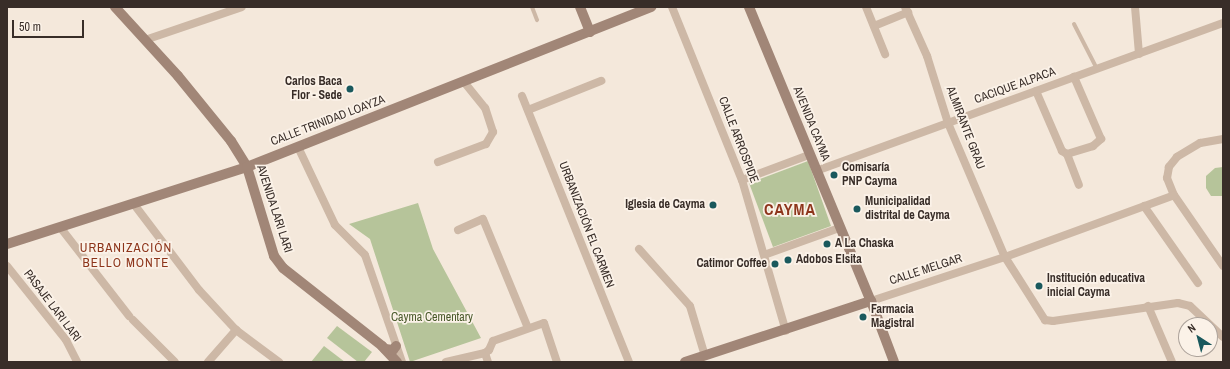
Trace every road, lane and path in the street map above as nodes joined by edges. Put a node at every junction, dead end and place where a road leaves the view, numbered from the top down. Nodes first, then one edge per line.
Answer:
1 (115, 7) edge
2 (242, 7) edge
3 (532, 7) edge
4 (580, 7) edge
5 (652, 7) edge
6 (672, 7) edge
7 (749, 7) edge
8 (866, 7) edge
9 (1135, 7) edge
10 (906, 9) edge
11 (537, 20) dead end
12 (1223, 23) edge
13 (1074, 24) dead end
14 (874, 26) junction
15 (590, 32) junction
16 (144, 40) junction
17 (885, 54) dead end
18 (1139, 54) junction
19 (1097, 69) junction
20 (1074, 77) junction
21 (601, 81) dead end
22 (464, 82) junction
23 (1036, 91) junction
24 (522, 96) dead end
25 (528, 110) junction
26 (948, 123) junction
27 (1223, 139) edge
28 (298, 147) junction
29 (1067, 154) junction
30 (810, 155) junction
31 (438, 162) dead end
32 (247, 166) junction
33 (816, 171) junction
34 (742, 180) junction
35 (1079, 185) dead end
36 (1174, 195) junction
37 (133, 203) junction
38 (1144, 206) junction
39 (60, 227) junction
40 (839, 228) junction
41 (458, 230) dead end
42 (7, 244) edge
43 (638, 249) dead end
44 (764, 256) junction
45 (1005, 257) junction
46 (7, 266) edge
47 (1223, 266) edge
48 (1198, 283) dead end
49 (871, 302) junction
50 (1148, 306) junction
51 (528, 328) junction
52 (236, 330) junction
53 (786, 331) junction
54 (1223, 337) edge
55 (396, 346) junction
56 (385, 349) junction
57 (484, 353) junction
58 (705, 356) junction
59 (77, 362) edge
60 (175, 362) edge
61 (208, 362) edge
62 (279, 362) edge
63 (397, 362) edge
64 (402, 362) edge
65 (446, 362) edge
66 (488, 362) edge
67 (557, 362) edge
68 (629, 362) edge
69 (685, 362) edge
70 (894, 362) edge
71 (1172, 362) edge

1 - 16 street, AVENIDA LARI LARI
2 - 16 street
3 - 11 lane
4 - 15 street
5 - 15 street, CALLE TRINIDAD LOAYZA
6 - 34 street, CALLE ARROSPIDE
7 - 30 street, AVENIDA CAYMA
8 - 14 street
9 - 18 street
10 - 14 street
10 - 26 street, ALMIRANTE GRAU
12 - 18 street, CACIQUE ALPACA
13 - 19 lane
14 - 17 street
15 - 22 street, CALLE TRINIDAD LOAYZA
16 - 32 street, AVENIDA LARI LARI
18 - 19 street, CACIQUE ALPACA
19 - 20 street, CACIQUE ALPACA
20 - 23 street, CACIQUE ALPACA
20 - 29 street
21 - 25 street
22 - 28 street, CALLE TRINIDAD LOAYZA
22 - 31 street
23 - 26 street, CACIQUE ALPACA
23 - 29 street
24 - 25 street, URBANIZACIÓN EL CARMEN
25 - 68 street, URBANIZACIÓN EL CARMEN
26 - 33 street, CACIQUE ALPACA
26 - 45 street, ALMIRANTE GRAU
27 - 36 street
28 - 32 street, CALLE TRINIDAD LOAYZA
28 - 55 street
29 - 35 street
30 - 33 street, AVENIDA CAYMA
30 - 34 street
32 - 37 street, CALLE TRINIDAD LOAYZA
32 - 56 street, AVENIDA LARI LARI
33 - 40 street, AVENIDA CAYMA
34 - 44 street, CALLE ARROSPIDE
36 - 38 street, CALLE MELGAR
36 - 47 street
37 - 39 street, CALLE TRINIDAD LOAYZA
37 - 52 street
38 - 45 street, CALLE MELGAR
38 - 48 street
39 - 42 street, CALLE TRINIDAD LOAYZA
39 - 60 street
40 - 44 street
40 - 49 street, AVENIDA CAYMA
41 - 51 street
43 - 58 street
44 - 53 street, CALLE ARROSPIDE
45 - 49 street, CALLE MELGAR
45 - 50 street, ALMIRANTE GRAU
46 - 59 street, PASAJE LARI LARI
49 - 53 street, CALLE MELGAR
49 - 70 street, AVENIDA CAYMA
50 - 54 street
50 - 71 street
51 - 57 street
51 - 67 street
52 - 61 street
52 - 62 street
53 - 58 street, CALLE MELGAR
55 - 56 street
55 - 64 street
56 - 63 street, AVENIDA LARI LARI
57 - 65 street
57 - 66 street
58 - 69 street, CALLE MELGAR

